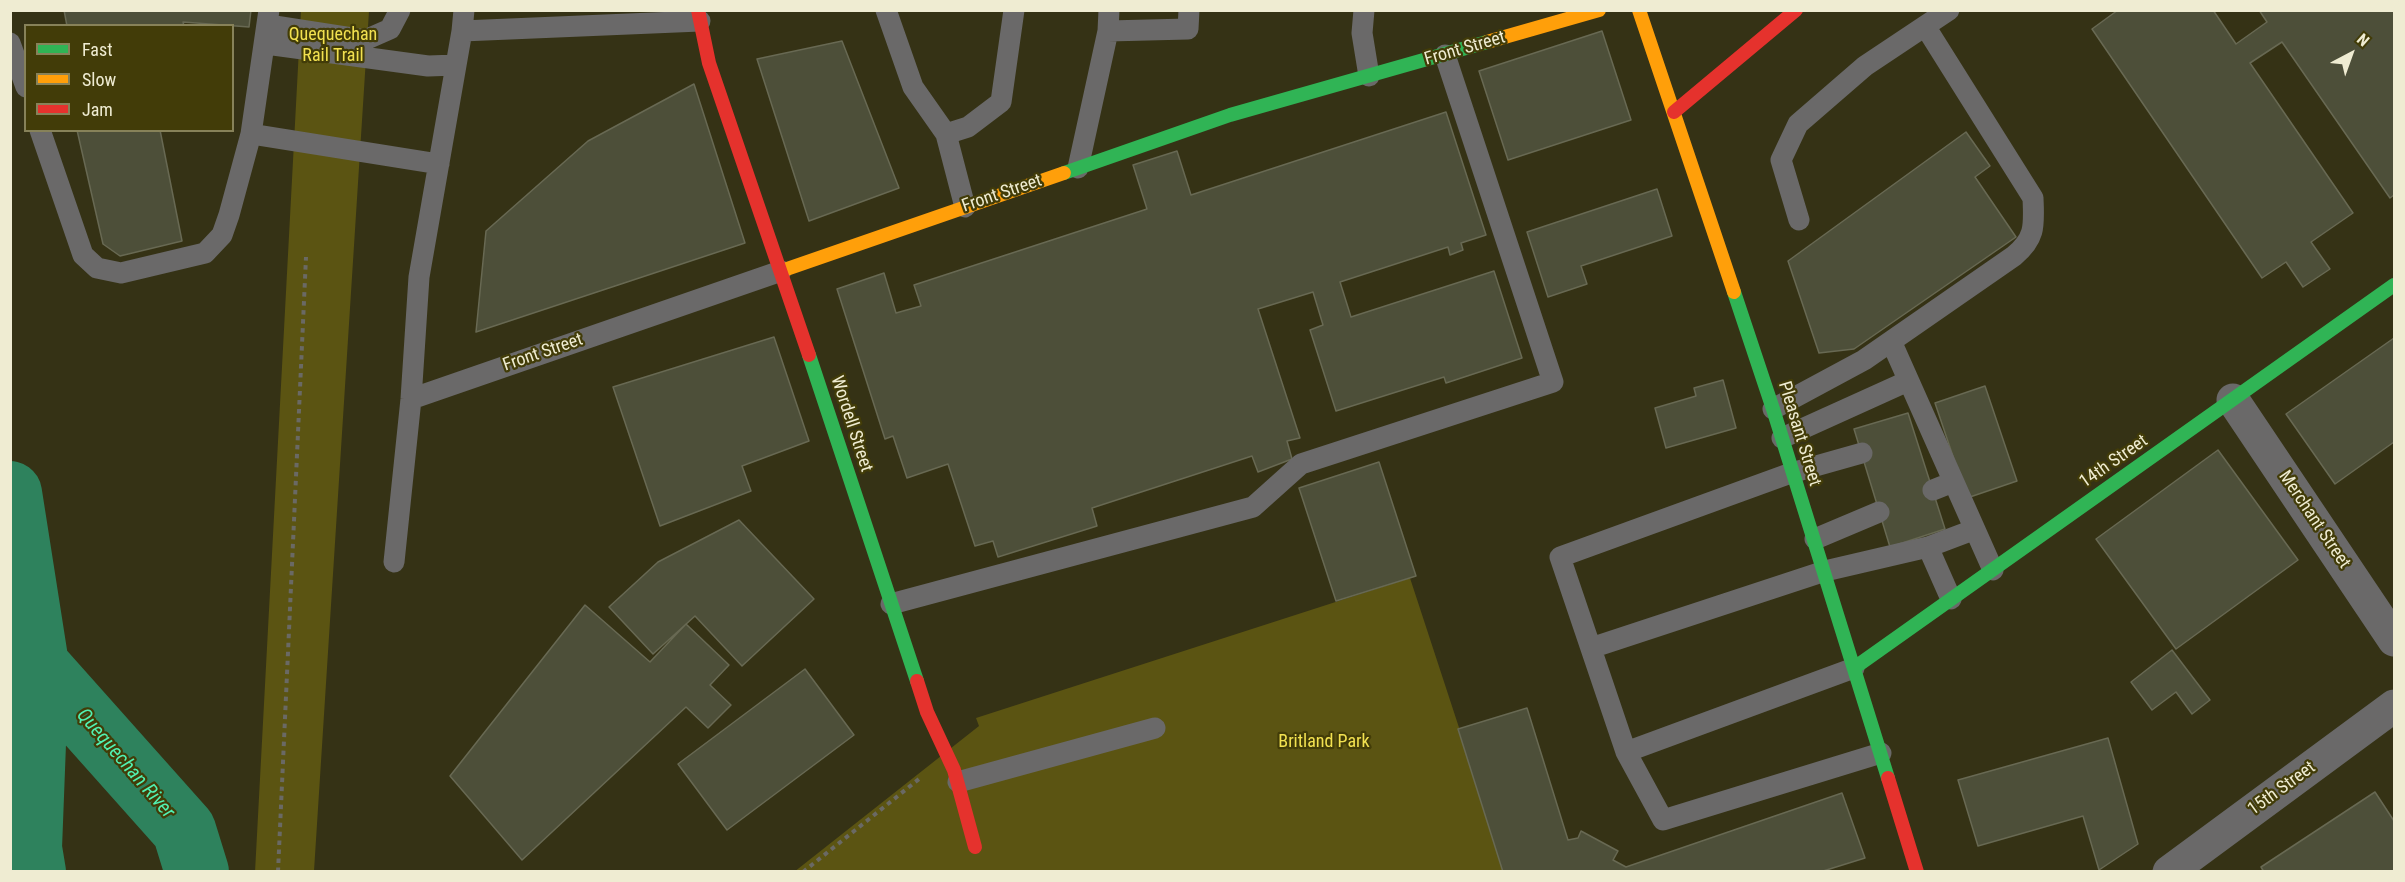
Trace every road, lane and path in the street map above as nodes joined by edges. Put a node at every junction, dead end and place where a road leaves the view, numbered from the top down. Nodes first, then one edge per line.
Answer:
1 (400, 10) edge
2 (886, 10) edge
3 (1014, 10) edge
4 (1189, 10) edge
5 (1364, 10) edge
6 (1599, 10) edge
7 (1639, 10) edge
8 (1796, 10) edge
9 (1949, 10) edge
10 (699, 16) edge
11 (463, 21) edge
12 (1108, 21) edge
13 (1925, 26) junction
14 (267, 27) edge
15 (10, 43) edge
16 (1444, 55) junction
17 (456, 65) junction
18 (1369, 76) junction
19 (24, 82) edge
20 (1674, 112) junction
21 (41, 132) edge
22 (250, 134) junction
23 (946, 134) junction
24 (439, 164) junction
25 (1078, 168) junction
26 (965, 207) junction
27 (1800, 220) dead end
28 (306, 257) dead end
29 (781, 271) junction
30 (2394, 285) edge
31 (1890, 341) junction
32 (1908, 381) junction
33 (411, 399) junction
34 (2233, 400) junction
35 (1773, 410) junction
36 (1782, 438) junction
37 (1862, 453) dead end
38 (1791, 473) junction
39 (1953, 482) junction
40 (1933, 490) dead end
41 (1879, 512) dead end
42 (1973, 530) junction
43 (1815, 539) junction
44 (1928, 547) junction
45 (394, 562) dead end
46 (1993, 570) junction
47 (1824, 571) junction
48 (1951, 599) junction
49 (891, 604) junction
50 (2394, 640) edge
51 (1591, 648) junction
52 (1854, 668) junction
53 (2394, 706) edge
54 (1155, 728) dead end
55 (1626, 752) junction
56 (1881, 753) junction
57 (948, 757) junction
58 (958, 782) junction
59 (975, 847) dead end
60 (278, 872) edge
61 (803, 872) edge
62 (1917, 872) edge
63 (2169, 872) edge

1 - 14 lane
2 - 23 lane
3 - 23 lane
4 - 12 lane
5 - 18 lane
6 - 16 street, Front Street
7 - 20 street, Pleasant Street
8 - 20 street
9 - 13 lane
10 - 11 lane
10 - 29 street, Wordell Street
11 - 17 lane
12 - 25 lane
13 - 27 lane
13 - 31 lane
14 - 17 lane
14 - 22 lane
15 - 19 lane
16 - 18 street, Front Street
16 - 49 lane
17 - 24 lane
18 - 25 street, Front Street
20 - 35 street, Pleasant Street
21 - 22 lane
22 - 24 lane
23 - 26 lane
24 - 33 lane
25 - 26 street, Front Street
26 - 29 street, Front Street
28 - 60 path
29 - 33 lane, Front Street
29 - 49 street, Wordell Street
30 - 34 street, 14th Street
31 - 32 lane
31 - 35 lane
32 - 36 lane
32 - 39 lane
33 - 45 lane
34 - 46 street, 14th Street
34 - 50 street, Merchant Street
35 - 36 street, Pleasant Street
36 - 38 street, Pleasant Street
37 - 38 lane
38 - 43 street, Pleasant Street
38 - 51 lane
39 - 40 lane
39 - 42 lane
41 - 43 lane
42 - 44 lane
42 - 46 lane
43 - 47 street, Pleasant Street
44 - 47 lane
44 - 48 lane
46 - 48 street, 14th Street
47 - 51 lane
47 - 52 street, Pleasant Street
48 - 52 street, 14th Street
49 - 57 street, Wordell Street
51 - 55 lane
52 - 55 lane
52 - 56 street, Pleasant Street
53 - 63 street, 15th Street
54 - 58 lane
55 - 56 lane
56 - 62 street, Pleasant Street
57 - 58 street, Wordell Street
57 - 61 path
58 - 59 street, Wordell Street

